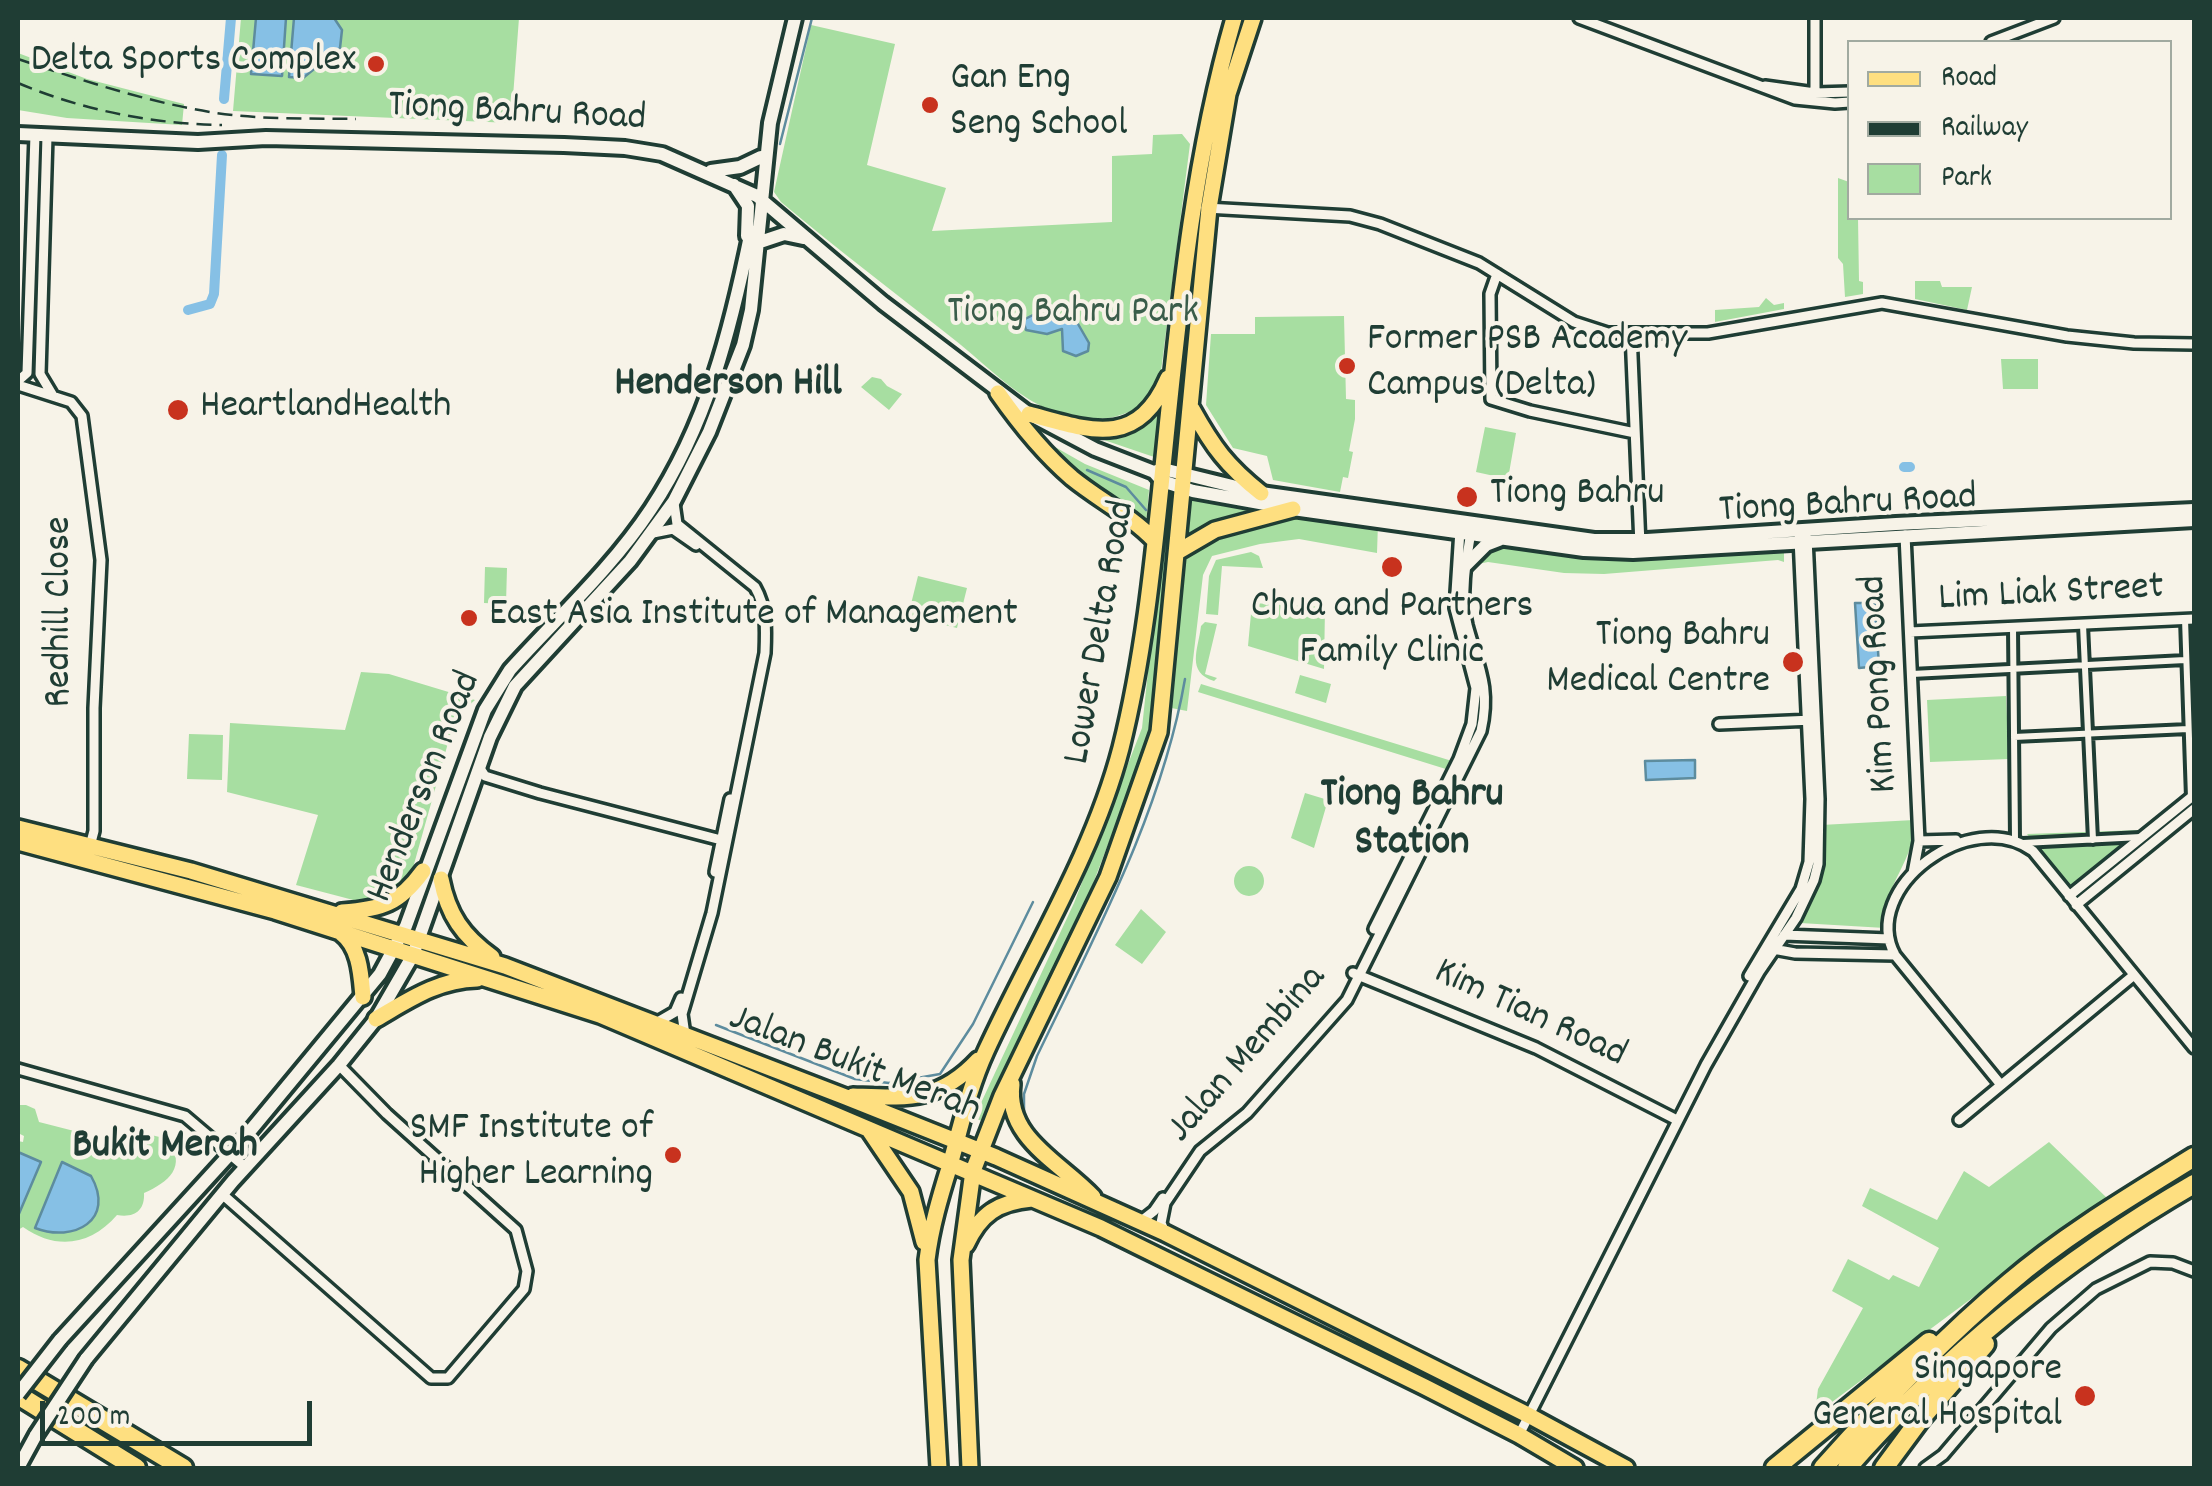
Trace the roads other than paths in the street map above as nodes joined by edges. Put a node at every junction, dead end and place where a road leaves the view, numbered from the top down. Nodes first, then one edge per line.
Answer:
1 (795, 18) edge
2 (1234, 18) edge
3 (1253, 18) edge
4 (1578, 18) edge
5 (1815, 18) edge
6 (2054, 18) edge
7 (1996, 40) edge
8 (1847, 93) edge
9 (1815, 98) junction
10 (1847, 102) edge
11 (18, 134) edge
12 (41, 136) junction
13 (767, 140) junction
14 (761, 157) junction
15 (704, 171) junction
16 (734, 185) junction
17 (760, 199) junction
18 (1202, 207) junction
19 (810, 240) junction
20 (757, 244) junction
21 (742, 273) junction
22 (1497, 274) junction
23 (29, 317) edge
24 (1631, 333) junction
25 (2194, 344) edge
26 (1174, 362) junction
27 (18, 383) edge
28 (998, 393) junction
29 (52, 394) junction
30 (1192, 409) junction
31 (1028, 414) junction
32 (1635, 432) junction
33 (1160, 474) junction
34 (1185, 483) junction
35 (1261, 493) junction
36 (674, 502) junction
37 (1293, 509) junction
38 (2194, 510) edge
39 (2194, 520) edge
40 (1466, 528) junction
41 (1905, 530) junction
42 (653, 533) junction
43 (1803, 536) junction
44 (1506, 538) junction
45 (1155, 541) junction
46 (1640, 546) junction
47 (1179, 552) junction
48 (1466, 564) junction
49 (2190, 619) edge
50 (2084, 625) junction
51 (2013, 628) junction
52 (1910, 632) junction
53 (2185, 660) junction
54 (2084, 665) junction
55 (2014, 668) junction
56 (1912, 674) junction
57 (1812, 720) junction
58 (1718, 724) dead end
59 (2188, 729) junction
60 (2088, 733) junction
61 (2014, 737) junction
62 (1467, 752) junction
63 (2192, 763) edge
64 (479, 766) junction
65 (473, 782) junction
66 (1816, 800) junction
67 (2193, 800) edge
68 (18, 828) edge
69 (2144, 837) junction
70 (1965, 840) junction
71 (2093, 840) junction
72 (2019, 841) junction
73 (18, 842) edge
74 (1919, 842) junction
75 (724, 843) junction
76 (90, 846) junction
77 (423, 872) junction
78 (1912, 876) junction
79 (441, 880) junction
80 (2073, 900) junction
81 (333, 913) junction
82 (1796, 918) junction
83 (340, 932) junction
84 (1781, 935) junction
85 (1806, 937) junction
86 (1889, 939) junction
87 (405, 941) junction
88 (1773, 948) junction
89 (412, 955) junction
90 (1895, 956) junction
91 (505, 966) junction
92 (1356, 974) junction
93 (2134, 975) junction
94 (486, 979) junction
95 (362, 998) junction
96 (376, 1019) junction
97 (656, 1024) junction
98 (685, 1036) junction
99 (2193, 1043) edge
100 (984, 1054) junction
101 (339, 1065) junction
102 (18, 1069) edge
103 (1016, 1070) junction
104 (2002, 1085) junction
105 (843, 1096) junction
106 (1678, 1120) junction
107 (1959, 1120) dead end
108 (867, 1128) junction
109 (955, 1142) junction
110 (980, 1151) junction
111 (230, 1153) junction
112 (2194, 1157) edge
113 (950, 1162) junction
114 (245, 1167) junction
115 (974, 1172) junction
116 (2194, 1184) edge
117 (222, 1194) junction
118 (1036, 1198) junction
119 (1099, 1204) junction
120 (1139, 1222) junction
121 (1165, 1233) junction
122 (927, 1260) junction
123 (961, 1260) junction
124 (2194, 1271) edge
125 (2010, 1282) junction
126 (1993, 1326) junction
127 (18, 1369) edge
128 (18, 1395) edge
129 (1530, 1416) junction
130 (1874, 1425) junction
131 (1519, 1435) junction
132 (18, 1468) edge
133 (136, 1468) edge
134 (183, 1468) edge
135 (939, 1468) edge
136 (970, 1468) edge
137 (1575, 1468) edge
138 (1626, 1468) edge
139 (1775, 1468) edge
140 (1823, 1468) edge
141 (1847, 1468) edge
142 (1884, 1468) edge
143 (1935, 1468) edge

1 - 13 main road, Henderson Road
2 - 18 main road, Lower Delta Road
3 - 18 main road, Lower Delta Road
4 - 9 street
5 - 9 street
6 - 7 street
8 - 9 street
9 - 10 street
11 - 12 main road, Tiong Bahru Road
12 - 15 main road, Tiong Bahru Road
12 - 23 street
13 - 14 main road, Henderson Road
13 - 17 main road, Henderson Road
14 - 15 main road
14 - 17 main road, Henderson Road
15 - 16 main road, Tiong Bahru Road
16 - 17 main road, Tiong Bahru Road
16 - 21 main road
17 - 19 main road, Tiong Bahru Road
17 - 20 main road, Henderson Road
17 - 21 main road, Henderson Road
18 - 22 street
18 - 26 main road, Lower Delta Road
18 - 30 main road, Lower Delta Road
19 - 20 main road
19 - 28 main road, Tiong Bahru Road
20 - 36 main road, Henderson Road
21 - 77 main road, Henderson Road
22 - 24 street
22 - 32 street
23 - 27 street
23 - 29 street
24 - 25 street
24 - 32 street
26 - 31 main road
26 - 33 main road, Lower Delta Road
27 - 29 street
28 - 31 main road, Tiong Bahru Road
28 - 45 main road
29 - 76 street, Redhill Close
30 - 34 main road, Lower Delta Road
30 - 35 main road
31 - 33 main road, Tiong Bahru Road
32 - 46 street
33 - 34 main road, Tiong Bahru Road
33 - 45 main road, Lower Delta Road
34 - 35 main road, Tiong Bahru Road
34 - 37 main road, Tiong Bahru Road
34 - 47 main road, Lower Delta Road
35 - 40 main road, Tiong Bahru Road
36 - 42 main road, Henderson Road
36 - 75 street
37 - 40 main road, Tiong Bahru Road
37 - 47 main road
38 - 41 main road, Tiong Bahru Road
39 - 41 main road, Tiong Bahru Road
40 - 44 main road, Tiong Bahru Road
40 - 46 main road, Tiong Bahru Road
40 - 48 street, Jalan Membina
40 - 62 street, Jalan Membina
41 - 43 main road, Tiong Bahru Road
41 - 52 street, Kim Pong Road
42 - 64 main road, Henderson Road
42 - 75 street
43 - 46 main road, Tiong Bahru Road
43 - 57 street
44 - 46 main road, Tiong Bahru Road
44 - 48 main road
45 - 100 main road, Lower Delta Road
47 - 103 main road, Lower Delta Road
48 - 62 street, Jalan Membina
49 - 50 street, Lim Liak Street
49 - 53 street
50 - 51 street, Lim Liak Street
50 - 54 street
51 - 52 street, Lim Liak Street
51 - 55 street
52 - 56 street, Kim Pong Road
53 - 54 street
53 - 59 street
54 - 55 street
54 - 60 street
55 - 56 street
55 - 61 street
56 - 74 street, Kim Pong Road
57 - 58 street
57 - 66 street
59 - 60 street
59 - 63 street
60 - 61 street
60 - 71 street
61 - 72 street
62 - 92 street, Jalan Membina
63 - 67 street
64 - 65 main road, Henderson Road
64 - 75 street
65 - 75 street
65 - 79 main road, Henderson Road
66 - 82 street
66 - 84 street
67 - 69 street
67 - 80 street
68 - 76 main road, Jalan Bukit Merah
69 - 71 street
69 - 80 street
70 - 72 street, Kim Pong Road
70 - 74 street, Kim Pong Road
70 - 78 street
71 - 72 street
72 - 80 street
73 - 83 main road, Jalan Bukit Merah
74 - 78 street, Kim Pong Road
75 - 97 street
75 - 98 street
76 - 81 main road, Jalan Bukit Merah
77 - 81 main road
77 - 87 main road, Henderson Road
78 - 86 street
79 - 87 main road, Henderson Road
79 - 91 main road
80 - 93 street
81 - 87 main road, Jalan Bukit Merah
82 - 84 street
82 - 85 street
83 - 87 main road, Jalan Bukit Merah
83 - 95 main road
84 - 85 street
84 - 88 street
85 - 86 street
86 - 90 street
87 - 89 main road, Jalan Bukit Merah
87 - 91 main road, Jalan Bukit Merah
87 - 95 main road, Henderson Road
88 - 90 street
88 - 106 street
89 - 94 main road, Jalan Bukit Merah
89 - 96 main road, Henderson Road
90 - 104 street
91 - 97 main road, Jalan Bukit Merah
92 - 106 street, Kim Tian Road
92 - 120 street, Jalan Membina
92 - 121 street, Jalan Membina
93 - 99 street
93 - 104 street
94 - 96 main road
94 - 108 main road, Jalan Bukit Merah
95 - 111 main road, Henderson Road
96 - 101 main road, Henderson Road
97 - 98 main road, Jalan Bukit Merah
98 - 105 main road, Jalan Bukit Merah
100 - 105 main road
100 - 109 main road, Lower Delta Road
101 - 114 main road, Henderson Road
101 - 117 street
102 - 111 street
103 - 110 main road, Lower Delta Road
103 - 119 main road
104 - 107 street
105 - 109 main road, Jalan Bukit Merah
106 - 129 street
108 - 113 main road, Jalan Bukit Merah
108 - 122 main road
109 - 110 main road, Jalan Bukit Merah
109 - 113 main road, Lower Delta Road
110 - 115 main road, Lower Delta Road
110 - 119 main road, Jalan Bukit Merah
111 - 114 street
111 - 128 main road, Henderson Road, bridge
112 - 125 highway
113 - 115 main road, Jalan Bukit Merah
113 - 122 main road, Lower Delta Road
114 - 117 main road, Henderson Road
115 - 118 main road, Jalan Bukit Merah
115 - 123 main road, Lower Delta Road
116 - 126 highway
117 - 132 main road, Henderson Road, bridge
118 - 123 main road
118 - 131 main road, Jalan Bukit Merah
119 - 120 main road, Jalan Bukit Merah
120 - 121 main road, Jalan Bukit Merah
121 - 129 main road, Jalan Bukit Merah
122 - 135 main road, Lower Delta Road
123 - 136 main road, Lower Delta Road
124 - 143 street
125 - 130 highway
125 - 139 highway
126 - 130 highway
126 - 142 highway
127 - 134 highway
128 - 133 highway
129 - 131 street
129 - 138 main road, Jalan Bukit Merah
130 - 140 highway
130 - 141 highway
131 - 137 main road, Jalan Bukit Merah

